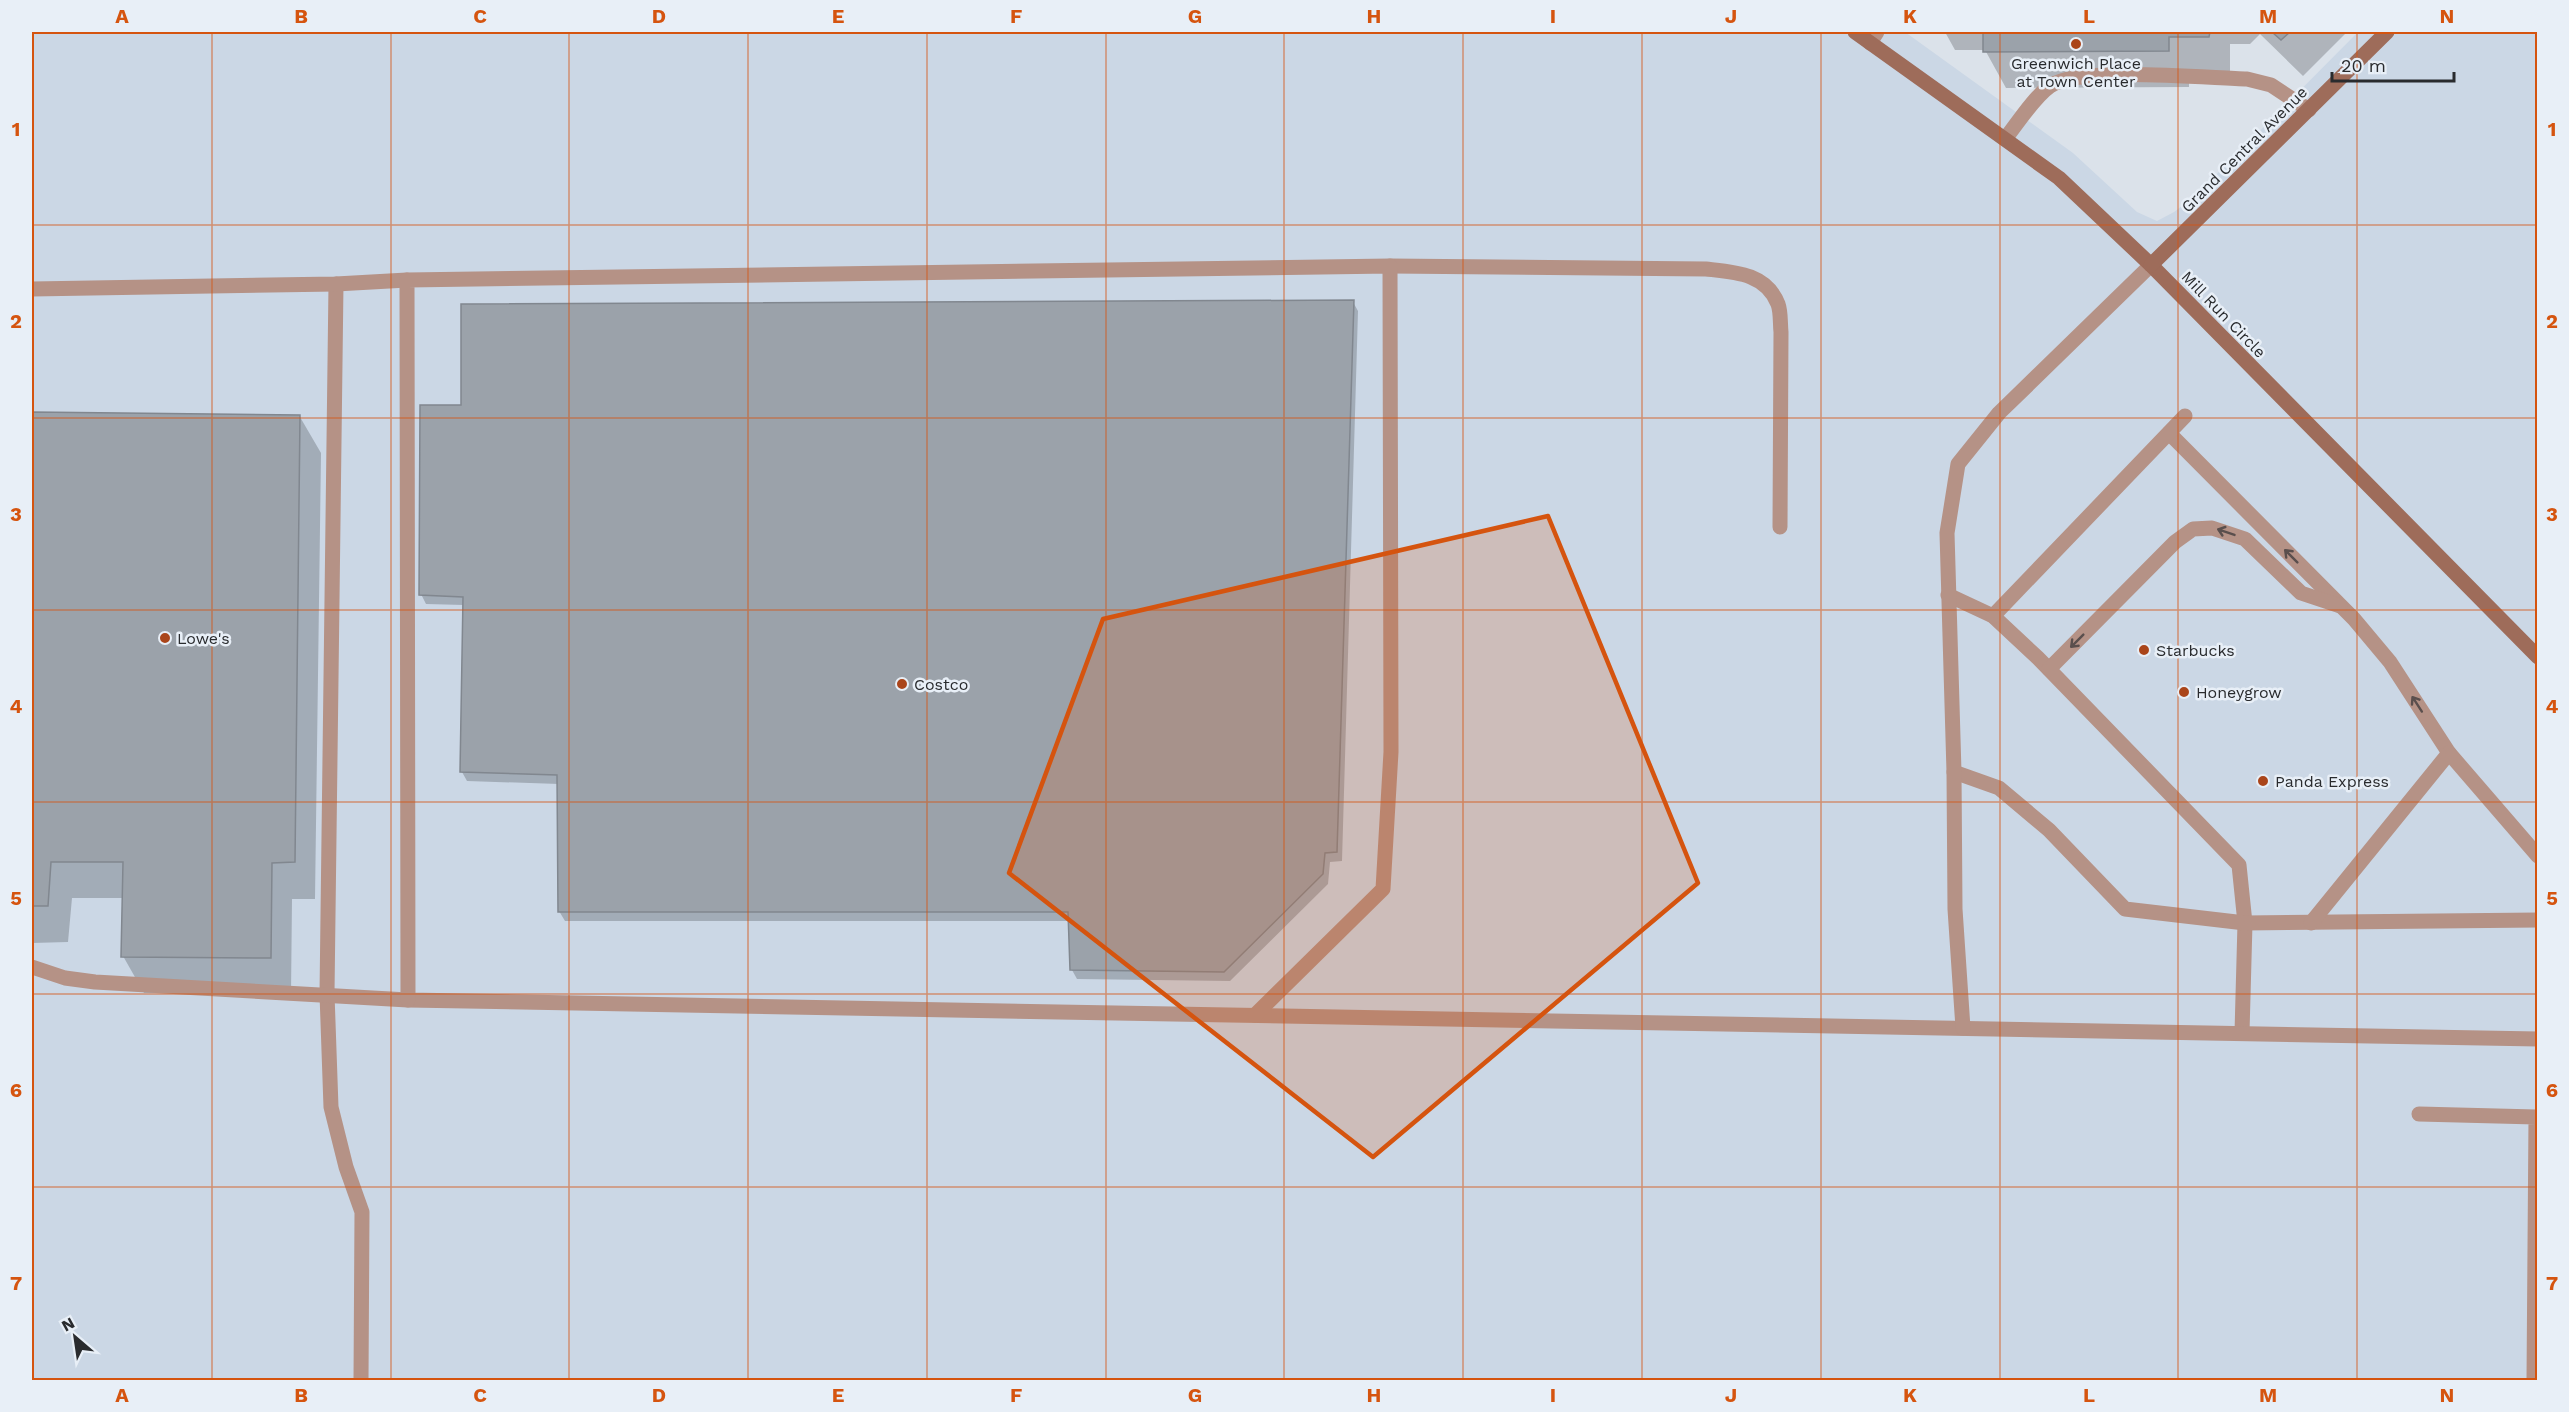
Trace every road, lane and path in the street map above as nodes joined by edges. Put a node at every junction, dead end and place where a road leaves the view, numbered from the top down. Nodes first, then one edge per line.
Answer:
1 (1855, 32) edge
2 (2387, 32) edge
3 (1873, 37) edge
4 (2309, 110) junction
5 (2005, 139) junction
6 (2151, 265) junction
7 (1390, 266) junction
8 (406, 280) junction
9 (336, 284) junction
10 (32, 289) edge
11 (2185, 416) dead end
12 (2169, 433) junction
13 (1780, 527) dead end
14 (1948, 594) junction
15 (2343, 607) junction
16 (1993, 616) junction
17 (2538, 657) edge
18 (2049, 669) junction
19 (2449, 753) junction
20 (1954, 772) junction
21 (2538, 856) edge
22 (2538, 920) edge
23 (2311, 922) junction
24 (2245, 923) junction
25 (32, 967) edge
26 (327, 994) junction
27 (408, 1000) junction
28 (1255, 1015) junction
29 (1963, 1028) junction
30 (2242, 1033) junction
31 (2538, 1039) edge
32 (2419, 1114) dead end
33 (361, 1380) edge
34 (2534, 1380) edge

1 - 3 street, Mill Run Circle
2 - 4 street, Grand Central Avenue
3 - 5 street, Mill Run Circle
4 - 5 lane
4 - 6 street, Grand Central Avenue
5 - 6 street, Mill Run Circle
6 - 14 lane
6 - 17 street, Mill Run Circle
7 - 8 lane
7 - 13 lane
7 - 28 lane
8 - 9 lane
8 - 27 lane
9 - 10 lane
9 - 26 lane
11 - 12 lane
15 -> 12 lane
12 - 16 lane
14 - 16 lane
14 - 20 lane
15 -> 18 lane
19 -> 15 lane
16 - 18 lane
18 - 24 lane
19 - 21 lane
19 - 23 lane
20 - 24 lane
20 - 29 lane
22 - 23 lane
23 - 24 lane
24 - 30 lane
25 - 26 lane
26 - 27 lane
26 - 33 lane
27 - 28 lane
28 - 29 lane
29 - 30 lane
30 - 31 lane
32 - 34 lane

